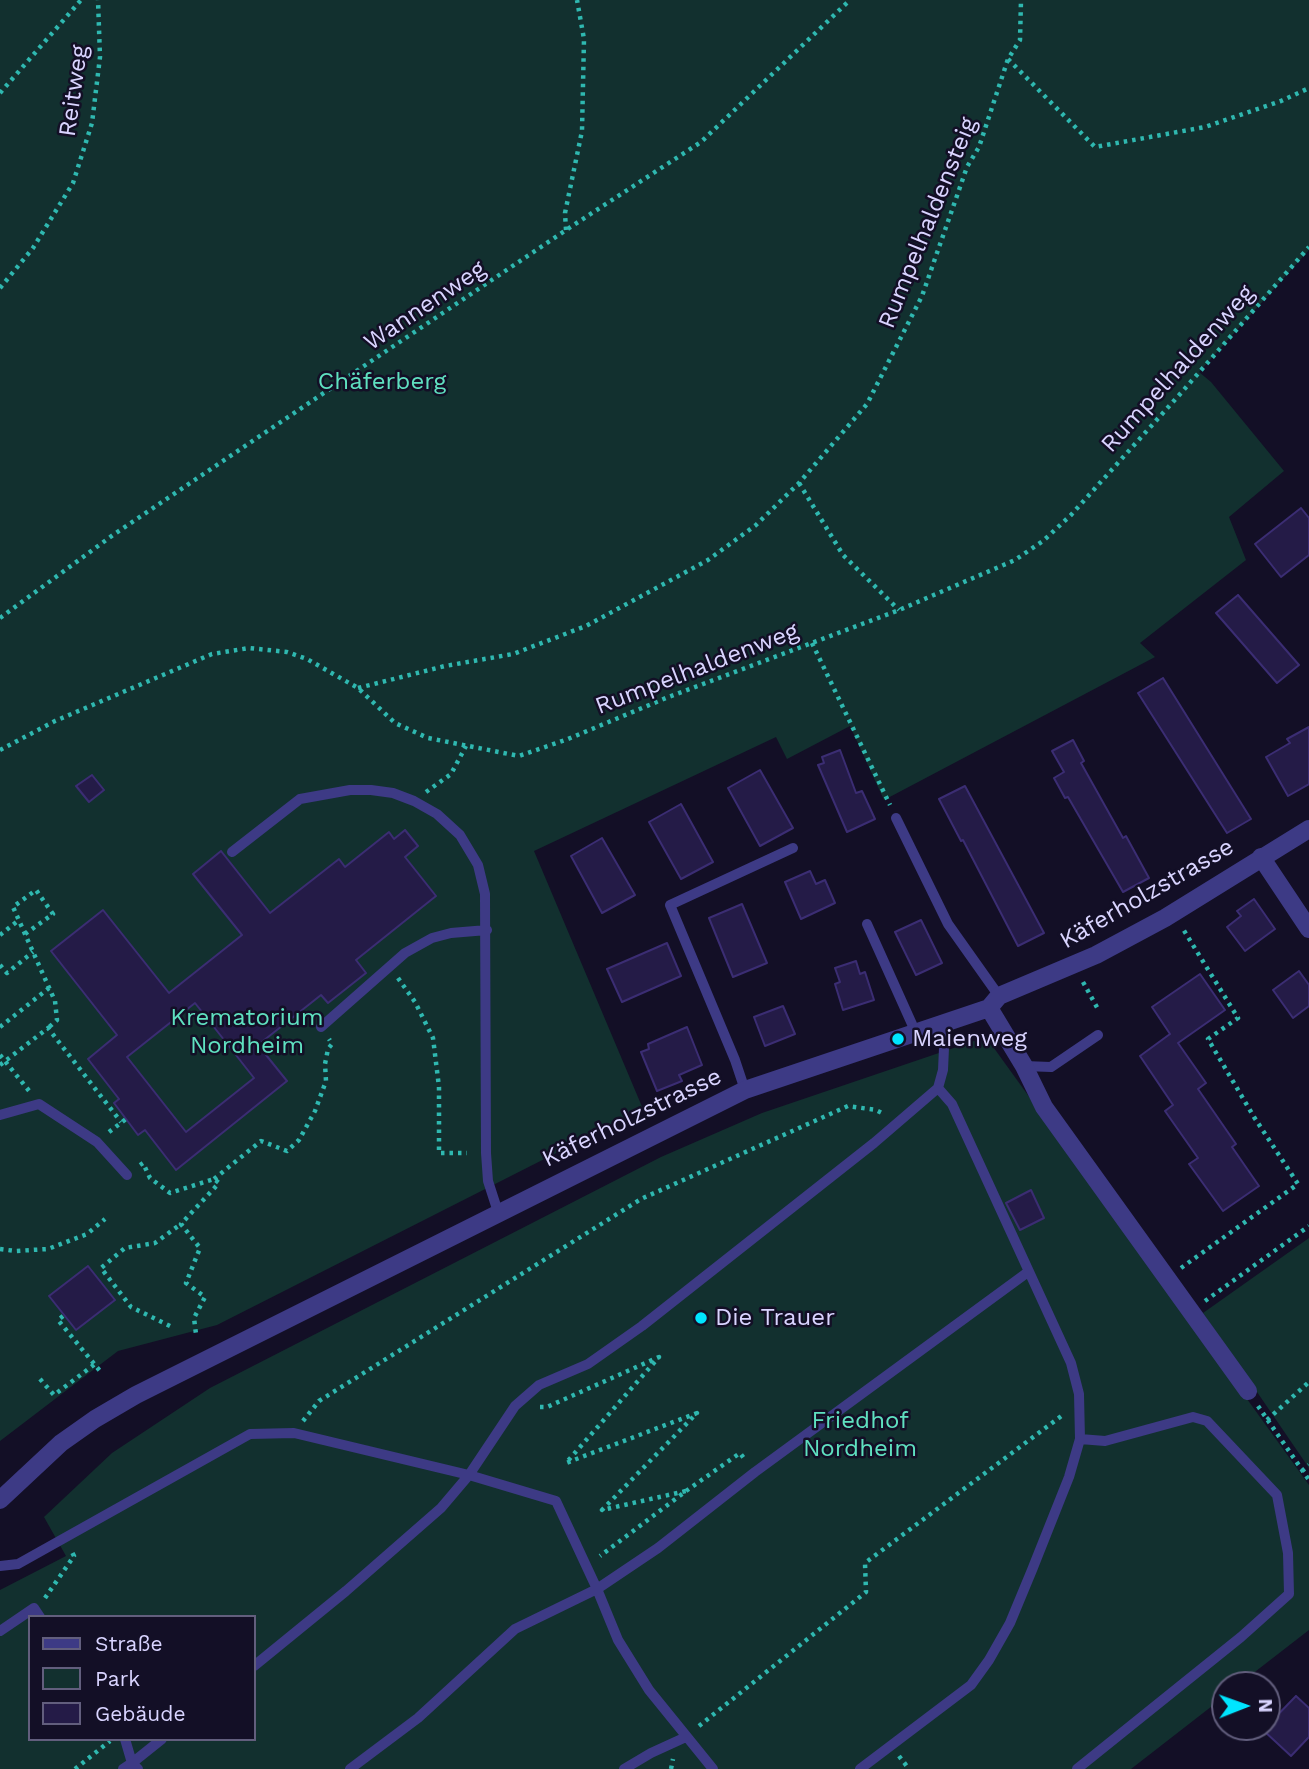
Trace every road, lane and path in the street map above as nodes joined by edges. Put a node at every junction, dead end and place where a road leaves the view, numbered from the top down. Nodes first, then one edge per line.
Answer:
1 (81, 0) edge
2 (98, 0) edge
3 (578, 0) edge
4 (850, 0) edge
5 (1021, 0) edge
6 (1009, 59) junction
7 (1309, 88) edge
8 (0, 93) edge
9 (566, 230) junction
10 (1309, 247) edge
11 (0, 288) edge
12 (799, 483) junction
13 (899, 610) junction
14 (0, 618) edge
15 (812, 643) junction
16 (358, 688) junction
17 (466, 746) junction
18 (0, 750) edge
19 (414, 801) junction
20 (896, 818) joint
21 (1309, 829) edge
22 (793, 848) dead end
23 (232, 852) dead end
24 (1261, 857) junction
25 (19, 920) junction
26 (1178, 921) dead end
27 (867, 924) dead end
28 (1309, 929) edge
29 (487, 930) junction
30 (0, 934) edge
31 (25, 934) junction
32 (33, 952) junction
33 (0, 965) edge
34 (388, 967) junction
35 (1081, 978) dead end
36 (49, 988) junction
37 (994, 1002) junction
38 (1099, 1011) dead end
39 (939, 1025) junction
40 (0, 1027) edge
41 (321, 1027) joint
42 (48, 1028) junction
43 (916, 1033) junction
44 (1098, 1035) dead end
45 (0, 1055) edge
46 (3, 1063) edge
47 (1024, 1066) junction
48 (938, 1088) junction
49 (745, 1090) junction
50 (39, 1104) junction
51 (0, 1115) edge
52 (898, 1120) junction
53 (121, 1122) dead end
54 (467, 1153) dead end
55 (142, 1163) dead end
56 (127, 1175) dead end
57 (214, 1179) junction
58 (498, 1212) junction
59 (105, 1219) dead end
60 (181, 1224) junction
61 (1309, 1226) edge
62 (0, 1249) edge
63 (1028, 1272) junction
64 (1166, 1279) junction
65 (1191, 1312) junction
66 (63, 1316) dead end
67 (170, 1326) dead end
68 (196, 1334) dead end
69 (95, 1364) junction
70 (100, 1371) dead end
71 (40, 1379) dead end
72 (1309, 1382) edge
73 (1248, 1391) joint
74 (1079, 1402) junction
75 (515, 1406) junction
76 (1267, 1420) junction
77 (294, 1433) junction
78 (1080, 1439) junction
79 (1309, 1465) edge
80 (1302, 1471) junction
81 (755, 1472) junction
82 (469, 1475) junction
83 (1309, 1480) edge
84 (686, 1491) junction
85 (0, 1500) edge
86 (65, 1537) junction
87 (0, 1566) edge
88 (587, 1566) junction
89 (597, 1589) junction
90 (37, 1612) edge
91 (28, 1617) edge
92 (0, 1631) edge
93 (256, 1664) edge
94 (686, 1737) junction
95 (110, 1741) edge
96 (125, 1741) edge
97 (160, 1741) edge
98 (131, 1767) edge
99 (75, 1769) edge
100 (350, 1769) edge
101 (624, 1769) edge
102 (713, 1769) edge
103 (860, 1769) edge
104 (1077, 1769) edge

1 - 8 path
2 - 11 path, Reitweg
3 - 9 path
4 - 9 path, Wannenweg
5 - 6 path, Rumpelhaldensteig
6 - 7 path
6 - 12 path, Rumpelhaldensteig
9 - 14 path, Wannenweg
10 - 13 path, Rumpelhaldenweg
12 - 13 path
12 - 16 path, Rumpelhaldensteig
13 - 15 path, Rumpelhaldenweg
15 - 17 path, Rumpelhaldenweg
15 - 20 path
16 - 17 path, Rumpelhaldenweg
16 - 18 path, Rumpelhaldenweg
17 - 19 path
19 - 23 lane
19 - 29 lane
20 - 37 lane
21 - 24 street, Käferholzstrasse
22 - 49 lane
24 - 28 street
24 - 37 street, Käferholzstrasse
25 - 30 path
25 - 31 path
25 - 31 path
26 - 64 path
27 - 43 lane
29 - 34 lane
29 - 58 lane
31 - 32 path
32 - 33 path
32 - 36 path
34 - 41 lane
34 - 54 path
35 - 38 path
36 - 40 path
36 - 42 path
37 - 39 street, Käferholzstrasse
37 - 47 street
39 - 43 street, Käferholzstrasse
39 - 48 lane
41 - 57 path
42 - 46 path
42 - 53 path
43 - 49 street, Käferholzstrasse
44 - 47 lane
45 - 46 path
46 - 50 path
47 - 64 street
48 - 52 lane
48 - 63 lane
49 - 58 street, Käferholzstrasse
50 - 51 lane
50 - 56 lane
52 - 75 lane
52 - 77 path
55 - 57 path
57 - 60 path
58 - 85 street, Käferholzstrasse
59 - 62 path
60 - 67 path
60 - 68 path
61 - 65 path
63 - 74 lane
63 - 81 lane
64 - 65 street
65 - 73 street
66 - 69 path
69 - 70 path
69 - 71 path
72 - 76 path
73 - 76 path
74 - 78 lane
74 - 94 path
75 - 82 lane
75 - 84 path
76 - 80 path
77 - 82 lane
77 - 86 lane
78 - 103 lane
78 - 104 lane
79 - 80 path
80 - 83 path
81 - 84 path
81 - 89 lane
82 - 88 lane
82 - 93 lane
84 - 88 path
86 - 87 lane
86 - 90 path
88 - 89 lane
89 - 94 lane
89 - 100 lane
91 - 92 lane
94 - 101 lane
94 - 102 lane
95 - 99 path
96 - 98 lane
97 - 98 lane

